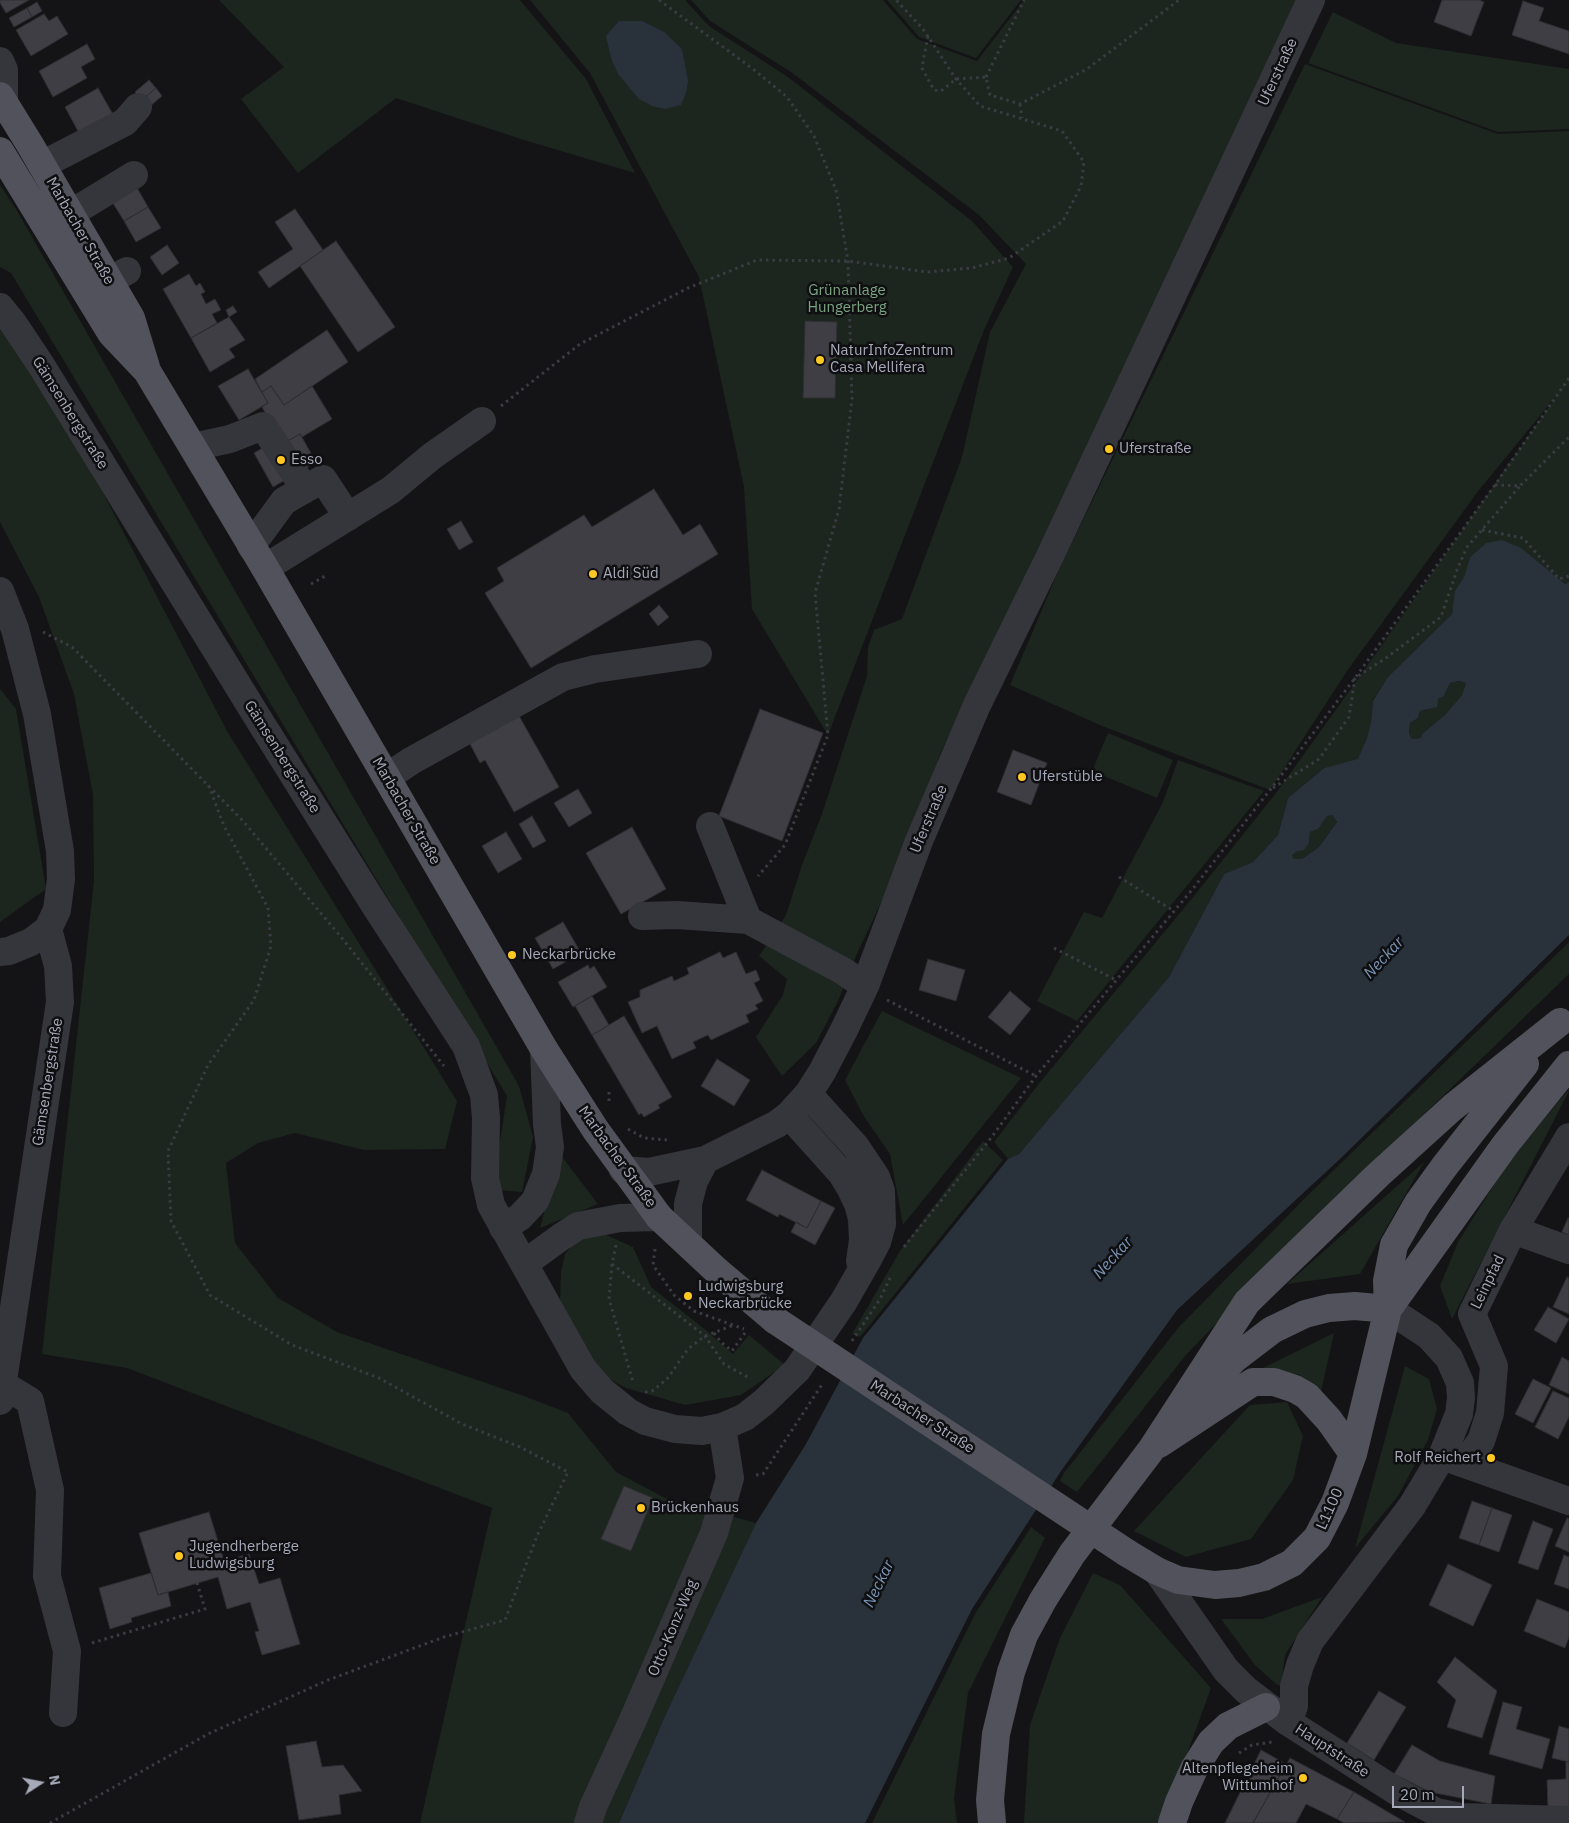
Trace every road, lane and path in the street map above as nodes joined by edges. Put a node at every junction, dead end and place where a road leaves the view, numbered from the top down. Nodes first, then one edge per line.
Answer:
1 (659, 0) edge
2 (896, 0) edge
3 (1024, 0) edge
4 (1179, 0) edge
5 (1311, 0) edge
6 (928, 36) junction
7 (0, 60) edge
8 (986, 77) junction
9 (956, 79) junction
10 (2, 100) edge
11 (1020, 104) junction
12 (138, 107) dead end
13 (1022, 118) junction
14 (0, 150) edge
15 (42, 165) junction
16 (134, 175) dead end
17 (70, 213) junction
18 (47, 227) junction
19 (848, 261) junction
20 (108, 282) junction
21 (0, 307) edge
22 (1569, 378) edge
23 (482, 421) joint
24 (1569, 437) edge
25 (193, 447) junction
26 (1495, 485) junction
27 (1520, 486) junction
28 (305, 489) junction
29 (348, 517) junction
30 (1481, 530) junction
31 (258, 557) junction
32 (327, 575) dead end
33 (1569, 576) edge
34 (311, 584) dead end
35 (0, 591) edge
36 (7, 630) edge
37 (698, 654) dead end
38 (1354, 678) junction
39 (387, 777) junction
40 (208, 784) junction
41 (1270, 790) junction
42 (710, 826) dead end
43 (1119, 877) dead end
44 (1174, 911) junction
45 (642, 916) dead end
46 (748, 920) junction
47 (48, 929) junction
48 (1054, 948) dead end
49 (0, 952) edge
50 (1116, 980) junction
51 (865, 986) junction
52 (1565, 1017) edge
53 (544, 1049) junction
54 (1569, 1065) edge
55 (448, 1071) dead end
56 (1036, 1076) junction
57 (808, 1094) junction
58 (789, 1115) junction
59 (623, 1127) dead end
60 (1569, 1137) edge
61 (674, 1140) dead end
62 (705, 1160) junction
63 (623, 1170) junction
64 (660, 1217) junction
65 (503, 1228) junction
66 (1513, 1230) junction
67 (617, 1239) dead end
68 (688, 1243) junction
69 (1569, 1250) edge
70 (900, 1255) dead end
71 (525, 1263) junction
72 (612, 1264) junction
73 (859, 1273) junction
74 (892, 1273) dead end
75 (1388, 1309) junction
76 (747, 1330) dead end
77 (714, 1333) junction
78 (705, 1336) junction
79 (848, 1347) dead end
80 (826, 1378) dead end
81 (634, 1383) dead end
82 (783, 1385) junction
83 (652, 1391) dead end
84 (1, 1392) edge
85 (722, 1428) junction
86 (1150, 1450) junction
87 (1352, 1454) junction
88 (1447, 1463) junction
89 (730, 1478) junction
90 (1569, 1500) edge
91 (1157, 1571) junction
92 (197, 1584) dead end
93 (68, 1651) junction
94 (63, 1713) dead end
95 (1276, 1723) junction
96 (1252, 1745) dead end
97 (1433, 1818) edge
98 (1569, 1820) edge
99 (50, 1823) edge
100 (588, 1823) edge
101 (992, 1823) edge
102 (1172, 1823) edge

1 - 19 path
2 - 6 path
3 - 8 path
4 - 11 path
5 - 51 street, Uferstraße
6 - 9 path
6 - 9 path
7 - 10 street
8 - 9 path
8 - 11 path
9 - 13 path
10 - 15 main road, Marbacher Straße
11 - 13 path
12 - 15 street
13 - 19 path
14 - 18 main road, Marbacher Straße
15 - 17 main road, Marbacher Straße
16 - 17 street
17 - 18 street
17 - 20 main road, Marbacher Straße
18 - 20 main road, Marbacher Straße
19 - 23 path
19 - 46 path
20 - 25 main road, Marbacher Straße
21 - 65 street, Gämsenbergstraße
22 - 26 path
23 - 29 street
24 - 27 path
25 - 28 street
25 - 31 main road, Marbacher Straße
26 - 27 path
26 - 38 path
27 - 30 path
28 - 29 street
28 - 31 street
29 - 31 street
30 - 33 path
30 - 38 path
31 - 39 main road, Marbacher Straße
32 - 34 path
35 - 36 street
36 - 40 path
36 - 47 street
37 - 39 street
38 - 41 path
38 - 41 path
39 - 53 main road, Marbacher Straße
40 - 55 path
40 - 99 path
41 - 44 path
42 - 46 street
43 - 44 path
44 - 50 path
45 - 46 street
46 - 51 street
47 - 49 street
47 - 84 street, Gämsenbergstraße
48 - 50 path
50 - 56 path
51 - 56 path
51 - 57 street, Uferstraße
52 - 75 main road
52 - 86 main road
53 - 63 main road, Marbacher Straße
53 - 65 street
54 - 75 main road
56 - 70 path
57 - 58 street, Uferstraße
57 - 73 street, Gämsenbergstraße
58 - 62 street, Uferstraße
58 - 73 street, Gämsenbergstraße
59 - 61 path
60 - 66 street, Leinpfad
62 - 63 street, Uferstraße
62 - 68 street
63 - 64 main road, Marbacher Straße
64 - 68 main road, Marbacher Straße
64 - 71 street
64 - 77 path
65 - 71 street, Gämsenbergstraße
66 - 69 street
66 - 88 street, Leinpfad
67 - 72 path
68 - 91 main road, Marbacher Straße, bridge
71 - 85 street, Gämsenbergstraße
72 - 78 path
72 - 81 path
73 - 82 street, Gämsenbergstraße
74 - 79 path
75 - 86 main road
75 - 87 main road, L1100
75 - 88 street
76 - 77 path
77 - 78 path
78 - 82 path
78 - 83 path
80 - 89 path
82 - 85 street, Gämsenbergstraße
84 - 93 street
85 - 89 street, Otto-Konz-Weg
86 - 87 main road
86 - 101 main road
87 - 91 main road, L1100
88 - 90 street
88 - 95 street, Leinpfad
89 - 100 street, Otto-Konz-Weg
91 - 95 street, Hauptstraße
92 - 93 path
93 - 94 street
95 - 96 path
95 - 97 street, Hauptstraße
95 - 102 main road
97 - 98 street, Hauptstraße

